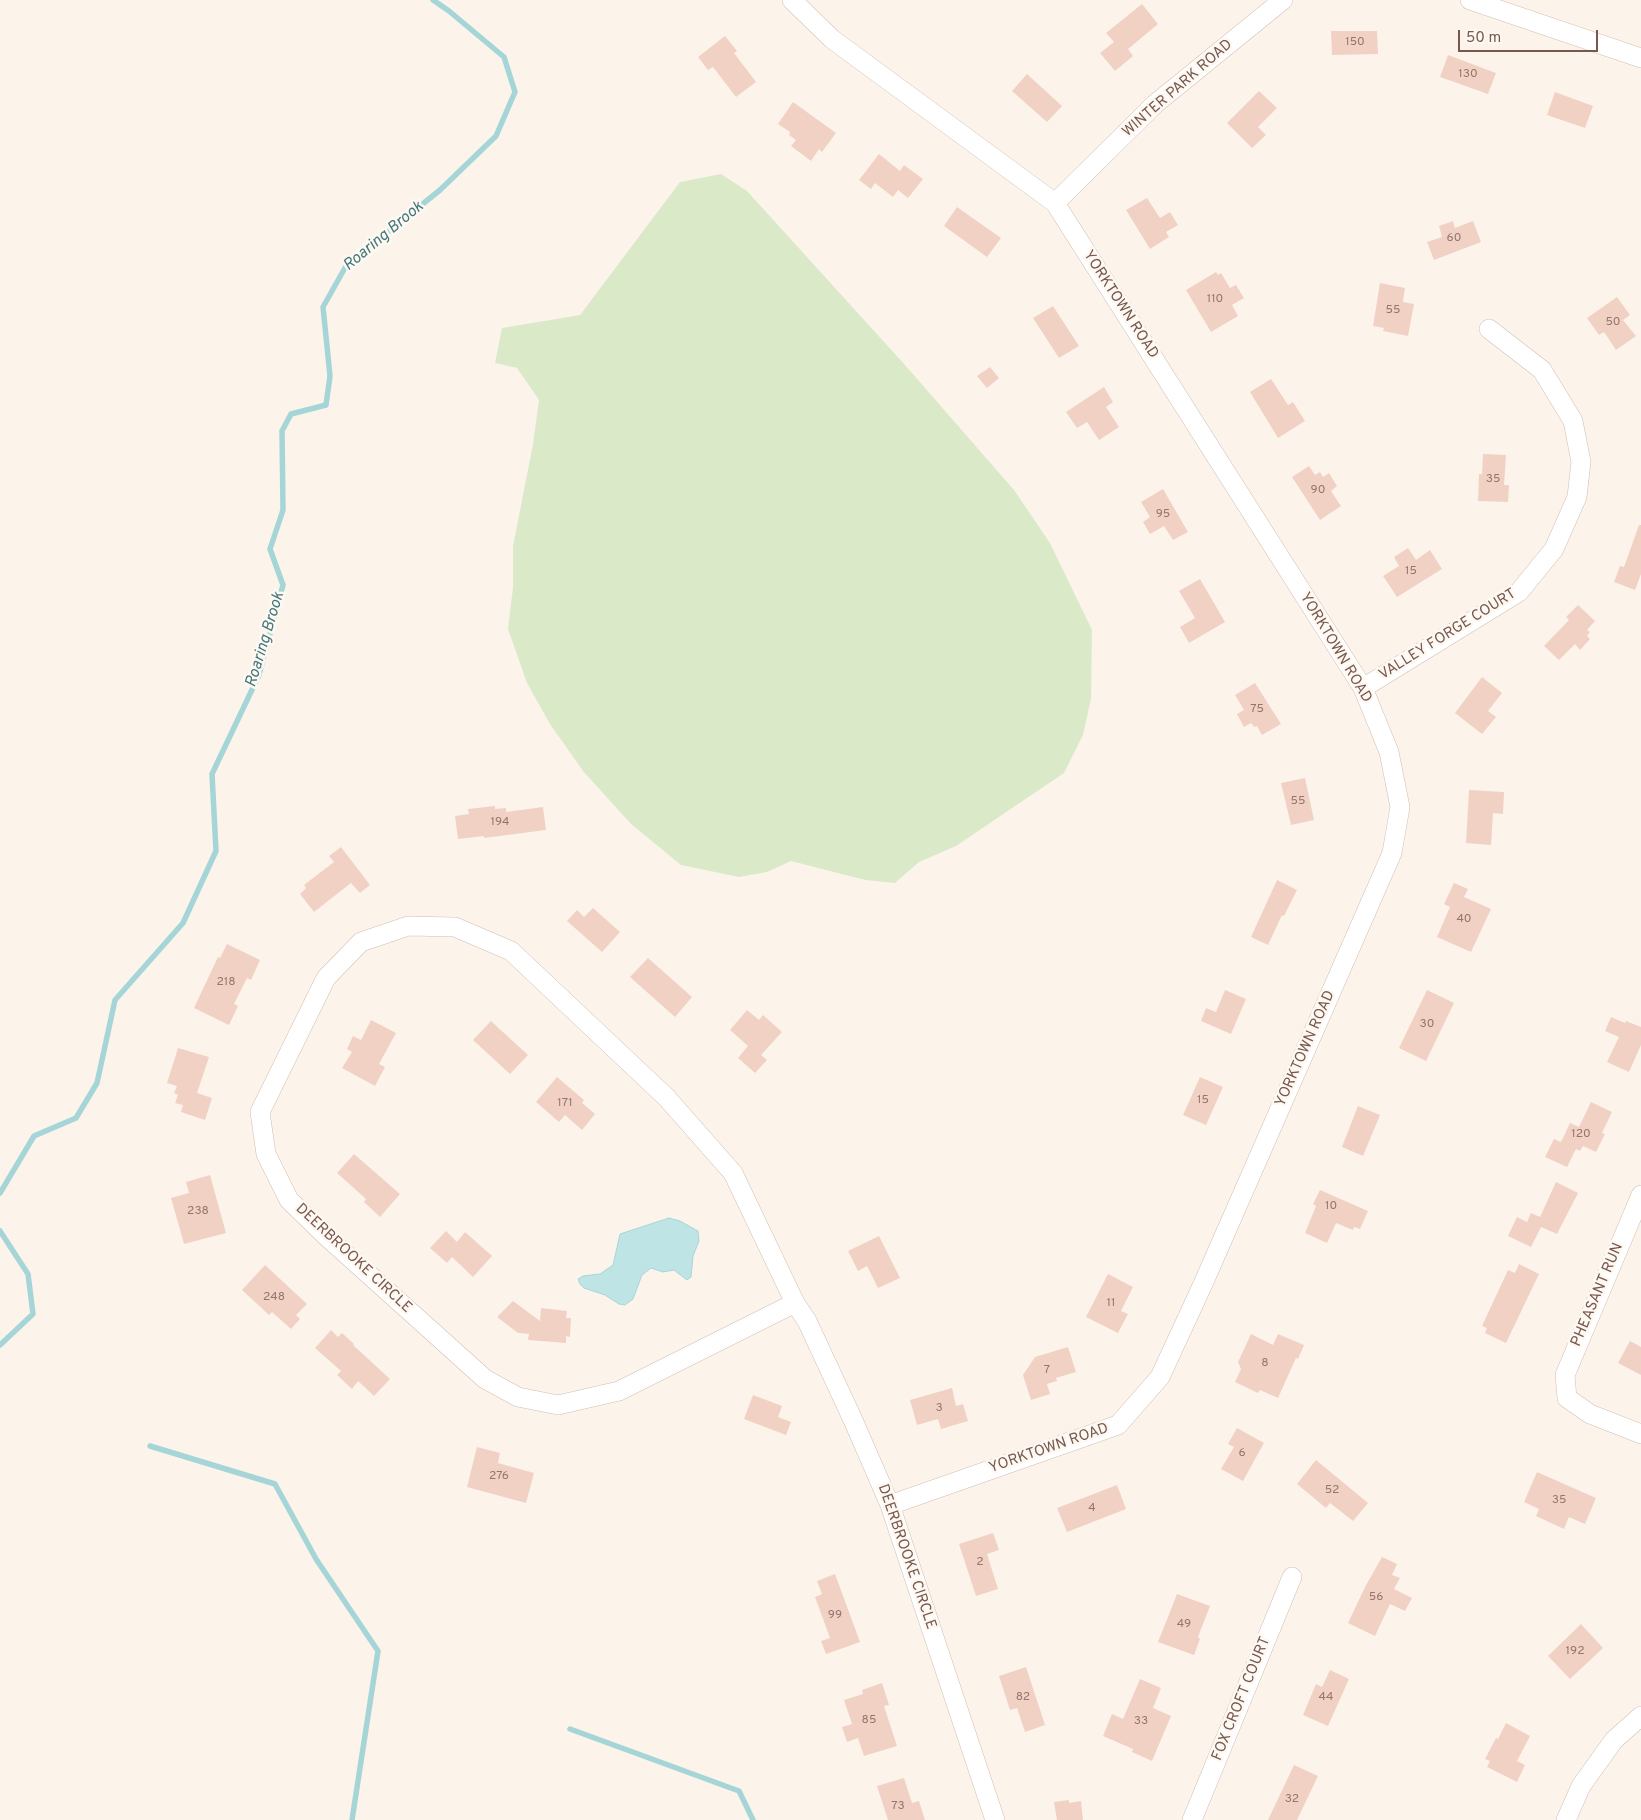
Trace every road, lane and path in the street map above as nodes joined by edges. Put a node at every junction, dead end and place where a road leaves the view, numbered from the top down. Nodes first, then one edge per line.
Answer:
1 (792, 0) edge
2 (1283, 0) edge
3 (1470, 0) edge
4 (1641, 58) edge
5 (1055, 203) junction
6 (1489, 329) dead end
7 (1363, 688) junction
8 (1641, 1195) edge
9 (795, 1304) junction
10 (1641, 1434) edge
11 (890, 1505) junction
12 (1292, 1578) dead end
13 (1641, 1716) edge
14 (996, 1820) edge
15 (1192, 1820) edge
16 (1566, 1820) edge

1 - 5 street, YORKTOWN ROAD
2 - 5 street, WINTER PARK ROAD
3 - 4 street
5 - 7 street, YORKTOWN ROAD
6 - 7 street, VALLEY FORGE COURT
7 - 11 street, YORKTOWN ROAD
8 - 10 street, PHEASANT RUN
9 - 9 street, DEERBROOKE CIRCLE
9 - 11 street, DEERBROOKE CIRCLE
11 - 14 street, DEERBROOKE CIRCLE
12 - 15 street, FOX CROFT COURT
13 - 16 street

